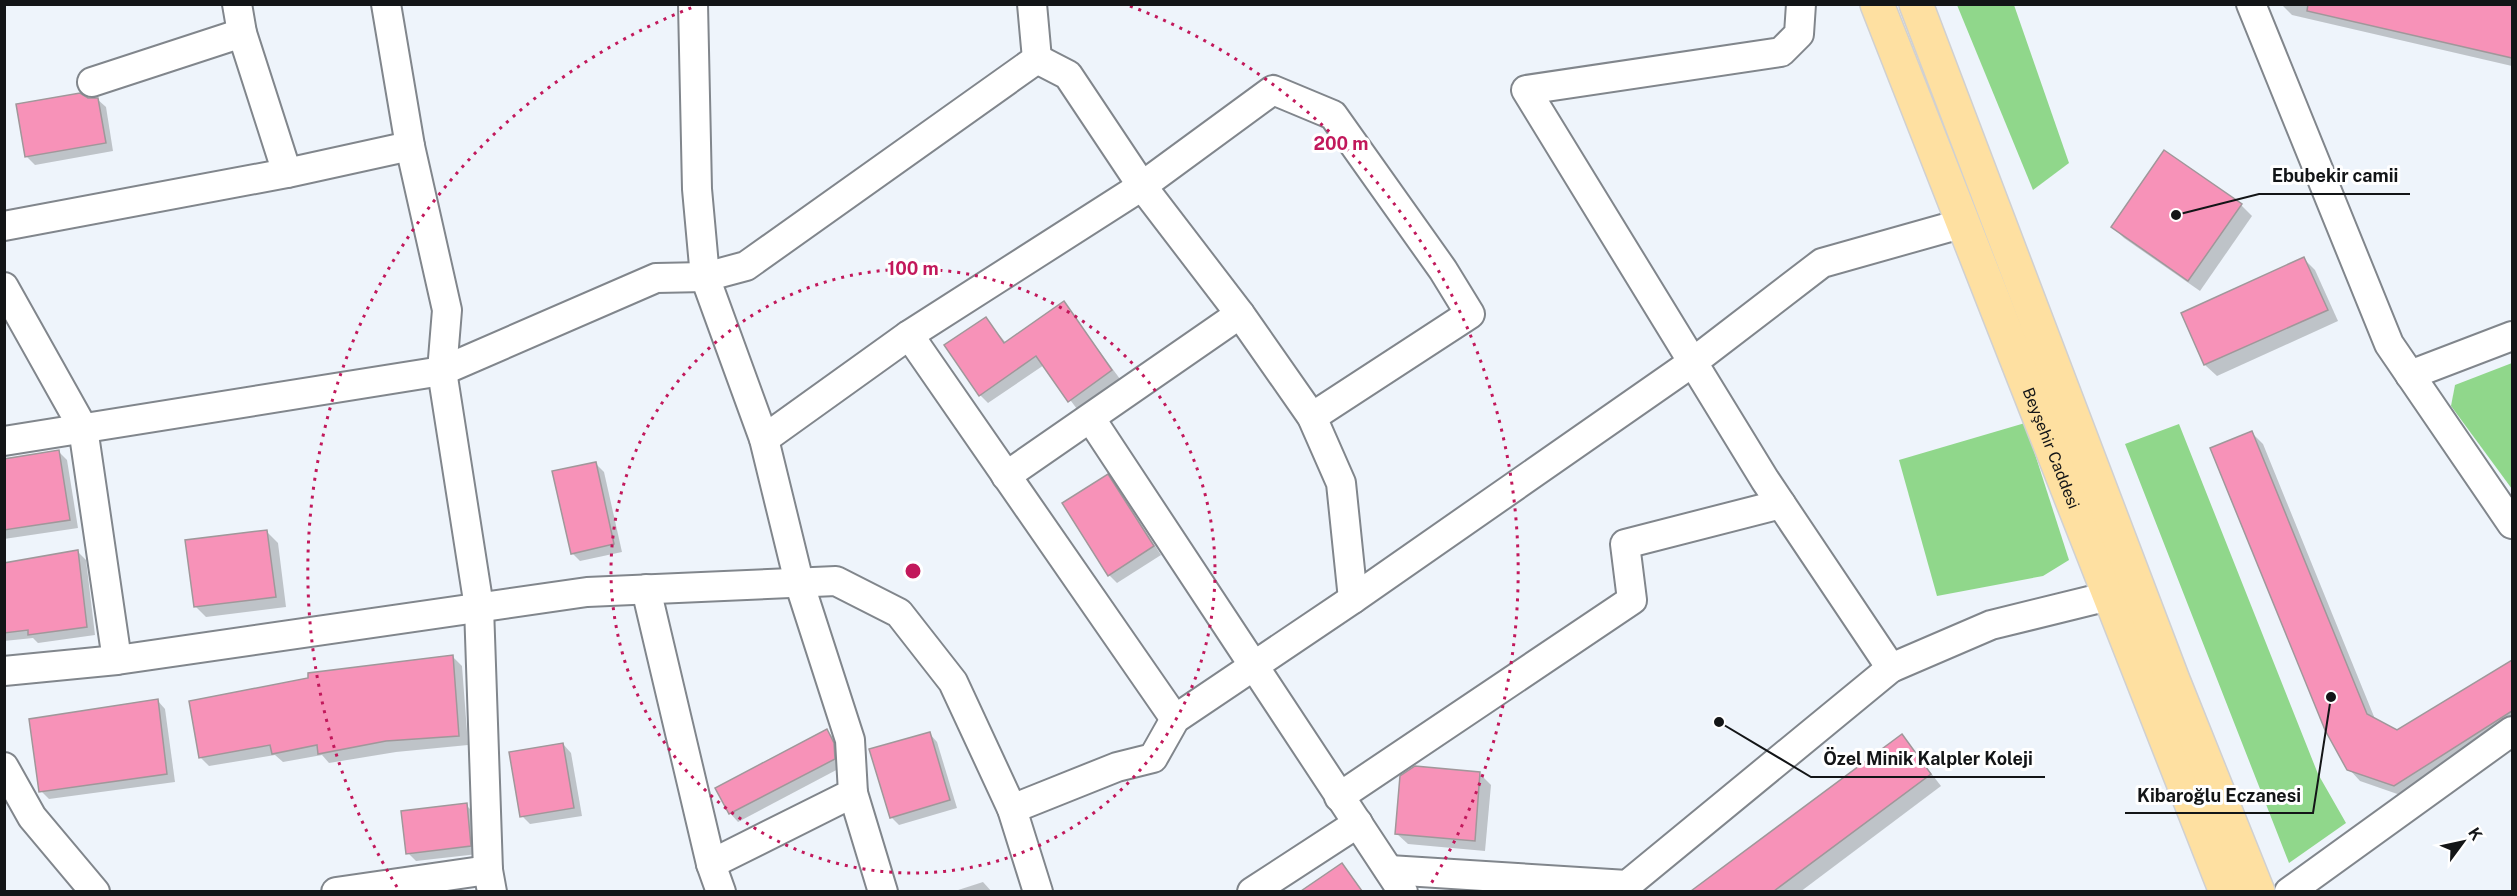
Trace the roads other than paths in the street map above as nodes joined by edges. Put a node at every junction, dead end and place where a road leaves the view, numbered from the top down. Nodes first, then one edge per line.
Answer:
1 (237, 4) edge
2 (386, 4) edge
3 (693, 4) edge
4 (1032, 4) edge
5 (1802, 4) edge
6 (1877, 4) edge
7 (1916, 4) edge
8 (2251, 4) edge
9 (242, 33) junction
10 (1037, 59) junction
11 (93, 82) dead end
12 (410, 146) junction
13 (287, 173) junction
14 (1142, 186) junction
15 (1964, 223) junction
16 (4, 226) edge
17 (705, 277) junction
18 (4, 287) edge
19 (1240, 314) junction
20 (909, 335) junction
21 (2512, 336) edge
22 (1693, 362) junction
23 (442, 371) junction
24 (2410, 375) junction
25 (1312, 417) junction
26 (1091, 418) junction
27 (83, 428) junction
28 (764, 439) junction
29 (4, 441) edge
30 (1006, 476) junction
31 (1781, 504) junction
32 (2512, 524) edge
33 (799, 582) junction
34 (646, 589) junction
35 (2109, 596) junction
36 (1353, 599) junction
37 (478, 608) junction
38 (117, 660) junction
39 (1253, 666) junction
40 (1891, 668) junction
41 (4, 671) edge
42 (1174, 719) junction
43 (2512, 732) edge
44 (4, 767) edge
45 (853, 793) junction
46 (1339, 797) junction
47 (1012, 809) junction
48 (1358, 823) junction
49 (711, 864) junction
50 (490, 881) edge
51 (1396, 881) edge
52 (1624, 888) edge
53 (95, 891) edge
54 (336, 891) edge
55 (720, 891) edge
56 (884, 891) edge
57 (1038, 891) edge
58 (1252, 891) edge
59 (2226, 891) edge
60 (2258, 891) edge
61 (2289, 891) edge

1 - 9 street
2 - 12 street
3 - 17 street
4 - 10 street
5 - 22 street
6 - 15 main road, Beyşehir Caddesi
7 - 60 main road, Beyşehir Caddesi
8 - 24 street
9 - 11 street
9 - 13 street
10 - 14 street
10 - 17 street
12 - 13 street
12 - 23 street
13 - 16 street
14 - 19 street
14 - 20 street
14 - 25 street
15 - 22 street
15 - 35 main road, Beyşehir Caddesi
17 - 23 street
17 - 28 street
18 - 27 street
19 - 25 street
19 - 26 street
20 - 28 street
20 - 30 street
21 - 24 street
22 - 31 street
22 - 36 street
23 - 27 street
23 - 37 street
24 - 32 street
25 - 36 street
26 - 30 street
26 - 39 street
27 - 29 street
27 - 38 street
28 - 33 street
30 - 42 street
31 - 40 street
31 - 46 street
33 - 34 street
33 - 45 street
33 - 47 street
34 - 37 street
34 - 49 street
35 - 40 street
35 - 59 main road, Beyşehir Caddesi
36 - 39 street
37 - 38 street
37 - 50 street
38 - 41 street
39 - 42 street
39 - 46 street
40 - 52 street
42 - 47 street
43 - 61 street
44 - 53 street
45 - 49 street
45 - 56 street
46 - 48 street
47 - 57 street
48 - 51 street
48 - 58 street
49 - 55 street
50 - 54 street
51 - 52 street

